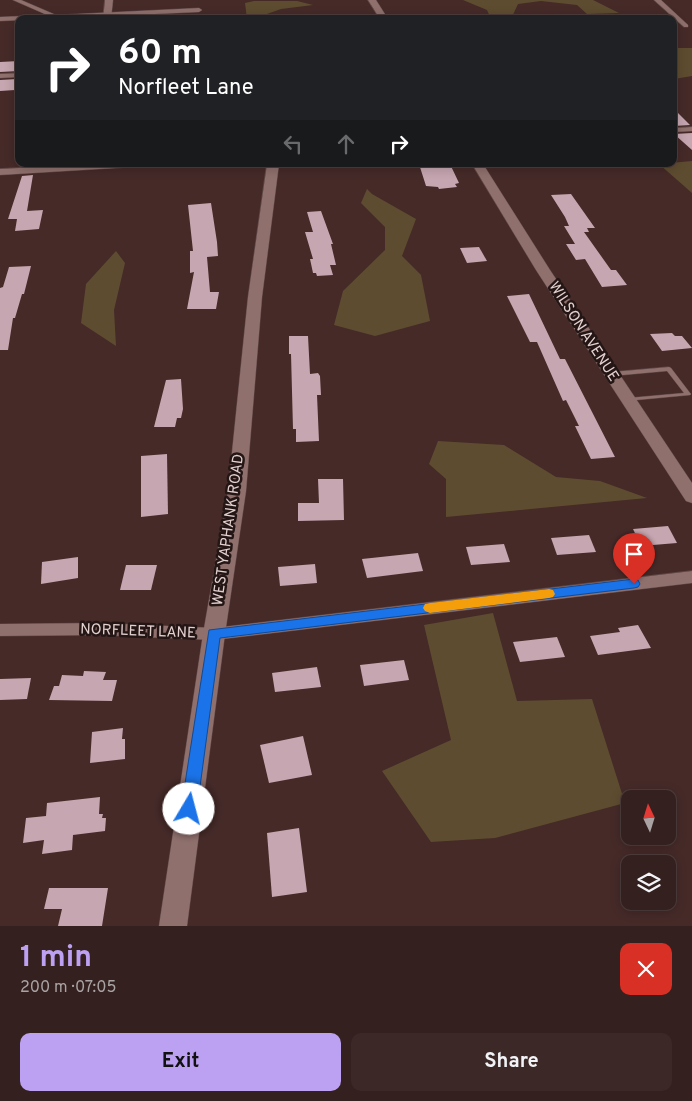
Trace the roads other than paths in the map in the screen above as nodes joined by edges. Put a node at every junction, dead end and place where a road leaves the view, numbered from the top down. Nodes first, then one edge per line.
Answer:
1 (16, 0) edge
2 (109, 0) edge
3 (197, 0) edge
4 (372, 0) edge
5 (657, 0) edge
6 (199, 10) junction
7 (54, 15) edge
8 (107, 15) edge
9 (122, 15) edge
10 (201, 15) edge
11 (381, 15) edge
12 (675, 15) edge
13 (677, 16) edge
14 (15, 18) edge
15 (0, 19) edge
16 (689, 26) edge
17 (15, 75) edge
18 (0, 76) edge
19 (692, 128) edge
20 (677, 130) edge
21 (82, 167) edge
22 (273, 167) edge
23 (479, 167) edge
24 (0, 172) edge
25 (611, 374) junction
26 (628, 400) junction
27 (692, 497) edge
28 (692, 577) edge
29 (0, 630) edge
30 (214, 634) junction
31 (173, 926) edge

1 - 7 street
2 - 8 street
3 - 6 street
4 - 11 street
5 - 12 street
6 - 9 street
6 - 10 street
13 - 16 street
14 - 15 street
17 - 18 street
19 - 20 street
21 - 24 street
22 - 30 street, WEST YAPHANK ROAD
23 - 25 street, WILSON AVENUE
25 - 26 street, WILSON AVENUE
25 - 26 lane
26 - 27 street, WILSON AVENUE
28 - 30 street, NORFLEET LANE
29 - 30 street, NORFLEET LANE
30 - 31 street, WEST YAPHANK ROAD

